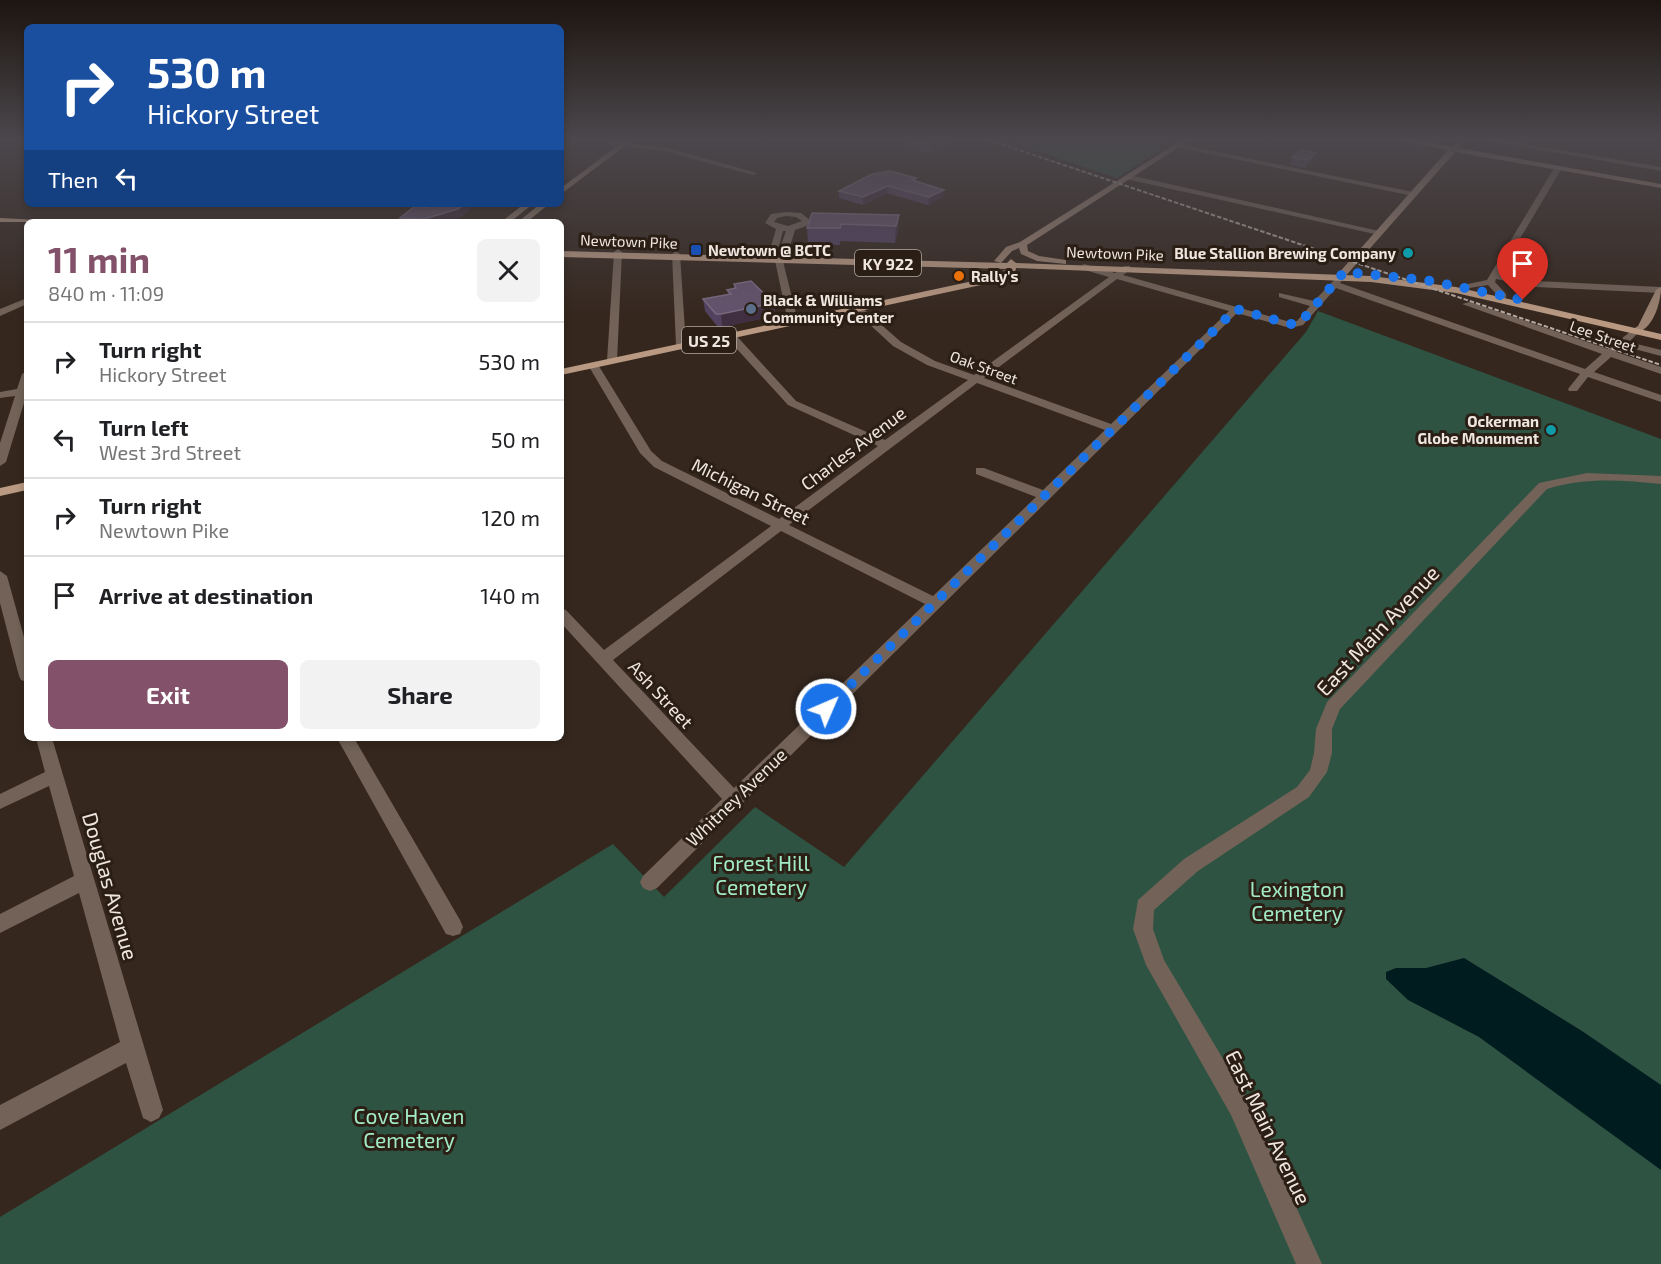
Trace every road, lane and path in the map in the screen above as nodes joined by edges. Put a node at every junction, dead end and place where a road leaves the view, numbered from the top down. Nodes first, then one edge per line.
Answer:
1 (1094, 199) edge
2 (1227, 199) edge
3 (1409, 199) edge
4 (1540, 199) edge
5 (525, 207) edge
6 (541, 207) edge
7 (509, 219) edge
8 (526, 219) edge
9 (24, 221) edge
10 (1, 224) edge
11 (24, 228) edge
12 (780, 228) junction
13 (791, 228) junction
14 (1379, 233) junction
15 (1023, 244) junction
16 (564, 249) edge
17 (564, 254) edge
18 (618, 254) junction
19 (676, 256) junction
20 (778, 259) junction
21 (998, 261) junction
22 (1063, 262) junction
23 (1011, 263) junction
24 (1084, 267) joint
25 (1122, 272) junction
26 (1339, 278) junction
27 (1492, 279) junction
28 (1466, 287) junction
29 (1661, 290) edge
30 (1282, 294) dead end
31 (1503, 296) junction
32 (24, 302) edge
33 (1467, 304) dead end
34 (1316, 305) junction
35 (857, 308) junction
36 (1236, 309) junction
37 (0, 313) edge
38 (793, 322) junction
39 (1638, 330) junction
40 (1661, 332) edge
41 (730, 335) junction
42 (1661, 338) edge
43 (1622, 343) junction
44 (681, 346) junction
45 (1661, 353) edge
46 (1610, 354) junction
47 (612, 361) junction
48 (593, 365) junction
49 (564, 371) edge
50 (1661, 371) edge
51 (1587, 372) junction
52 (975, 380) junction
53 (1573, 389) dead end
54 (24, 391) edge
55 (0, 395) edge
56 (1661, 399) edge
57 (6, 424) edge
58 (1114, 429) junction
59 (886, 445) junction
60 (1, 457) edge
61 (980, 471) dead end
62 (1661, 480) edge
63 (24, 487) edge
64 (0, 492) edge
65 (1046, 496) junction
66 (780, 526) junction
67 (0, 576) edge
68 (935, 603) junction
69 (564, 617) edge
70 (602, 660) junction
71 (24, 665) edge
72 (45, 741) edge
73 (347, 741) edge
74 (54, 776) junction
75 (734, 800) junction
76 (0, 802) edge
77 (84, 881) junction
78 (650, 882) dead end
79 (0, 924) edge
80 (453, 927) dead end
81 (133, 1047) junction
82 (150, 1110) dead end
83 (0, 1118) edge
84 (1309, 1264) edge

1 - 15 main road
2 - 14 street
3 - 14 main road
4 - 27 street
5 - 7 main road
6 - 8 main road
9 - 10 main road
10 - 11 main road
12 - 13 street
12 - 13 street
12 - 20 street
13 - 20 street
14 - 26 main road
15 - 21 main road
15 - 22 main road
15 - 23 main road
16 - 18 main road, Newtown Pike / KY 922
17 - 18 main road, Newtown Pike / KY 922
18 - 19 main road, Newtown Pike / KY 922
18 - 47 street
19 - 20 main road, Newtown Pike / KY 922
19 - 44 street
20 - 21 main road, Newtown Pike / KY 922
20 - 23 main road, Newtown Pike / KY 922
20 - 38 street
21 - 23 main road, Newtown Pike / KY 922
22 - 23 main road, Newtown Pike
22 - 26 main road, Newtown Pike
23 - 24 main road, Newtown Pike
23 - 35 main road, US 25
24 - 25 street
25 - 26 main road, Newtown Pike
25 - 36 street
25 - 52 street, Charles Avenue
26 - 28 main road, Newtown Pike
26 - 34 street
26 - 39 main road, Newtown Pike
26 - 51 street
27 - 28 street
27 - 29 street
27 - 31 street
28 - 31 main road, Newtown Pike
29 - 39 main road
30 - 34 street
31 - 39 main road, Newtown Pike
32 - 37 street
33 - 46 street, Lee Street
34 - 36 street
35 - 38 main road, US 25
35 - 52 street, Oak Street
36 - 58 street, Whitney Avenue
38 - 41 main road, US 25
39 - 40 main road, Newtown Pike
39 - 42 main road, Newtown Pike
39 - 43 street
41 - 44 main road, US 25
41 - 59 street
43 - 45 street
43 - 46 street
44 - 47 main road, US 25
46 - 50 street, Lee Street
46 - 51 street
47 - 48 main road, US 25
48 - 49 main road, US 25
48 - 66 street, Michigan Street
51 - 53 street
51 - 56 street
52 - 58 street, Oak Street
52 - 59 street, Charles Avenue
54 - 55 street
54 - 57 street
57 - 60 street
58 - 65 street, Whitney Avenue
59 - 66 street, Charles Avenue
61 - 65 street
62 - 84 street, East Main Avenue
63 - 64 main road
65 - 68 street, Whitney Avenue
66 - 68 street, Michigan Street
66 - 70 street, Charles Avenue
67 - 71 street
68 - 75 street, Whitney Avenue
69 - 70 street, Ash Street
70 - 75 street, Ash Street
72 - 74 street, Douglas Avenue
73 - 80 street
74 - 76 street
74 - 77 street, Douglas Avenue
75 - 78 street, Whitney Avenue
77 - 79 street
77 - 81 street, Douglas Avenue
81 - 82 street, Douglas Avenue
81 - 83 street

